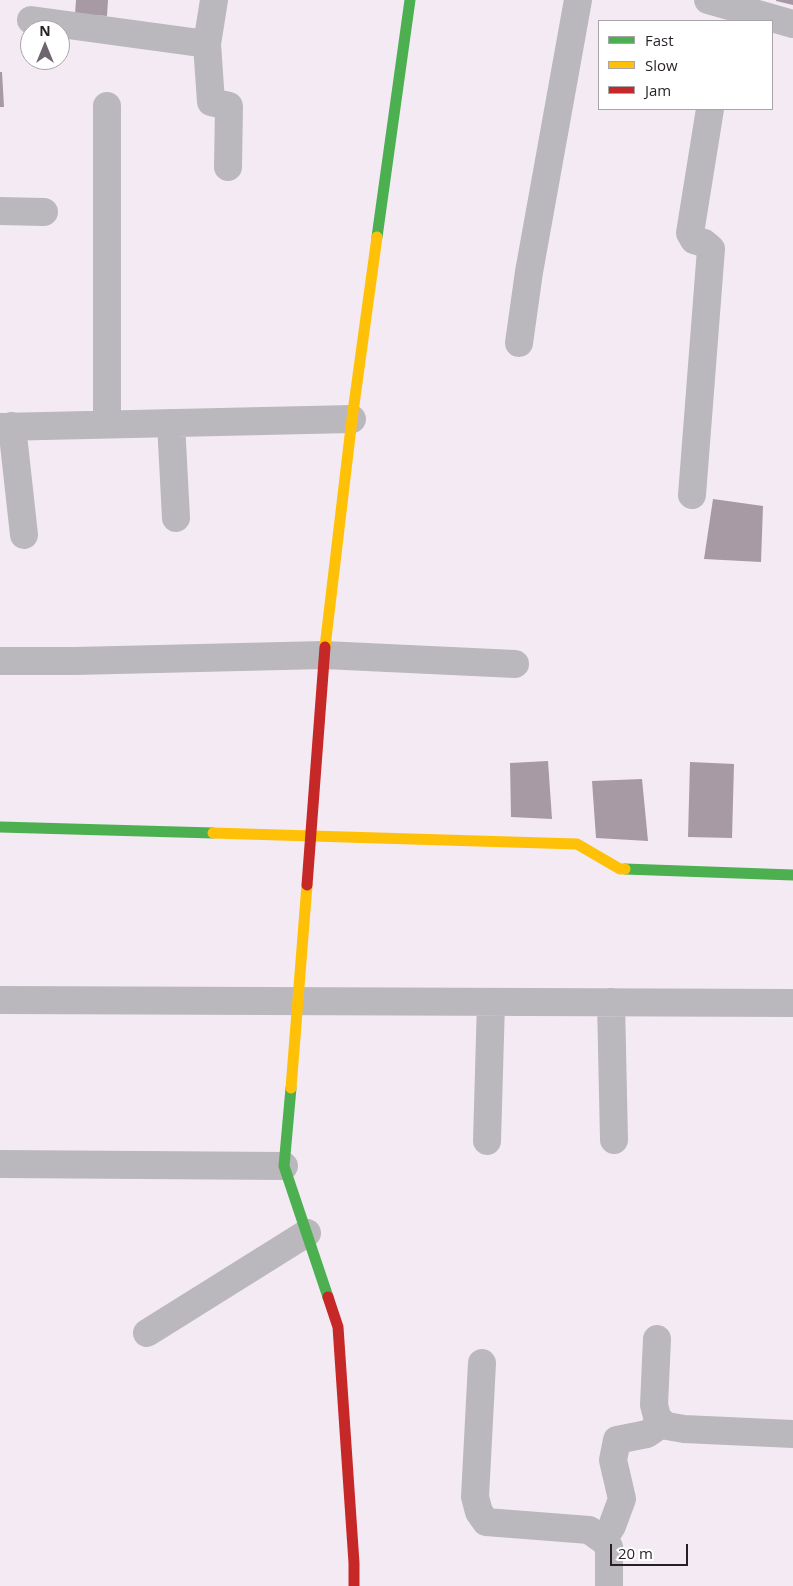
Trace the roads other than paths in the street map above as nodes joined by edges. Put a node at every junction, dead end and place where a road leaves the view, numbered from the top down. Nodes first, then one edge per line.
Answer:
1 (214, 0) edge
2 (410, 0) edge
3 (578, 0) edge
4 (719, 9) edge
5 (793, 24) edge
6 (70, 25) edge
7 (207, 44) junction
8 (108, 106) dead end
9 (710, 110) edge
10 (228, 167) dead end
11 (0, 211) edge
12 (44, 212) dead end
13 (519, 343) dead end
14 (352, 419) junction
15 (171, 422) junction
16 (108, 424) junction
17 (6, 426) edge
18 (692, 495) dead end
19 (176, 518) dead end
20 (24, 535) dead end
21 (324, 655) junction
22 (0, 661) edge
23 (515, 664) dead end
24 (0, 827) edge
25 (309, 836) junction
26 (793, 875) edge
27 (0, 1000) edge
28 (298, 1001) junction
29 (491, 1002) junction
30 (611, 1002) junction
31 (793, 1003) edge
32 (614, 1140) dead end
33 (487, 1141) dead end
34 (0, 1164) edge
35 (284, 1166) junction
36 (307, 1233) junction
37 (147, 1333) dead end
38 (657, 1339) dead end
39 (482, 1363) dead end
40 (663, 1423) junction
41 (793, 1434) edge
42 (603, 1540) junction
43 (354, 1586) edge
44 (609, 1586) edge

1 - 7 street
2 - 14 street
3 - 13 street
4 - 5 street
6 - 7 street
7 - 10 street
8 - 16 street
9 - 18 street
11 - 12 street
14 - 15 street
14 - 21 street
15 - 16 street
15 - 19 street
16 - 17 street
17 - 20 street
21 - 22 street
21 - 23 street
21 - 25 street
24 - 25 street
25 - 26 street
25 - 28 street
27 - 28 street
28 - 29 street
28 - 35 street
29 - 30 street
29 - 33 street
30 - 31 street
30 - 32 street
34 - 35 street
35 - 36 street
36 - 37 street
36 - 43 street
38 - 40 street
39 - 42 street
40 - 41 street
40 - 42 street
42 - 44 street

